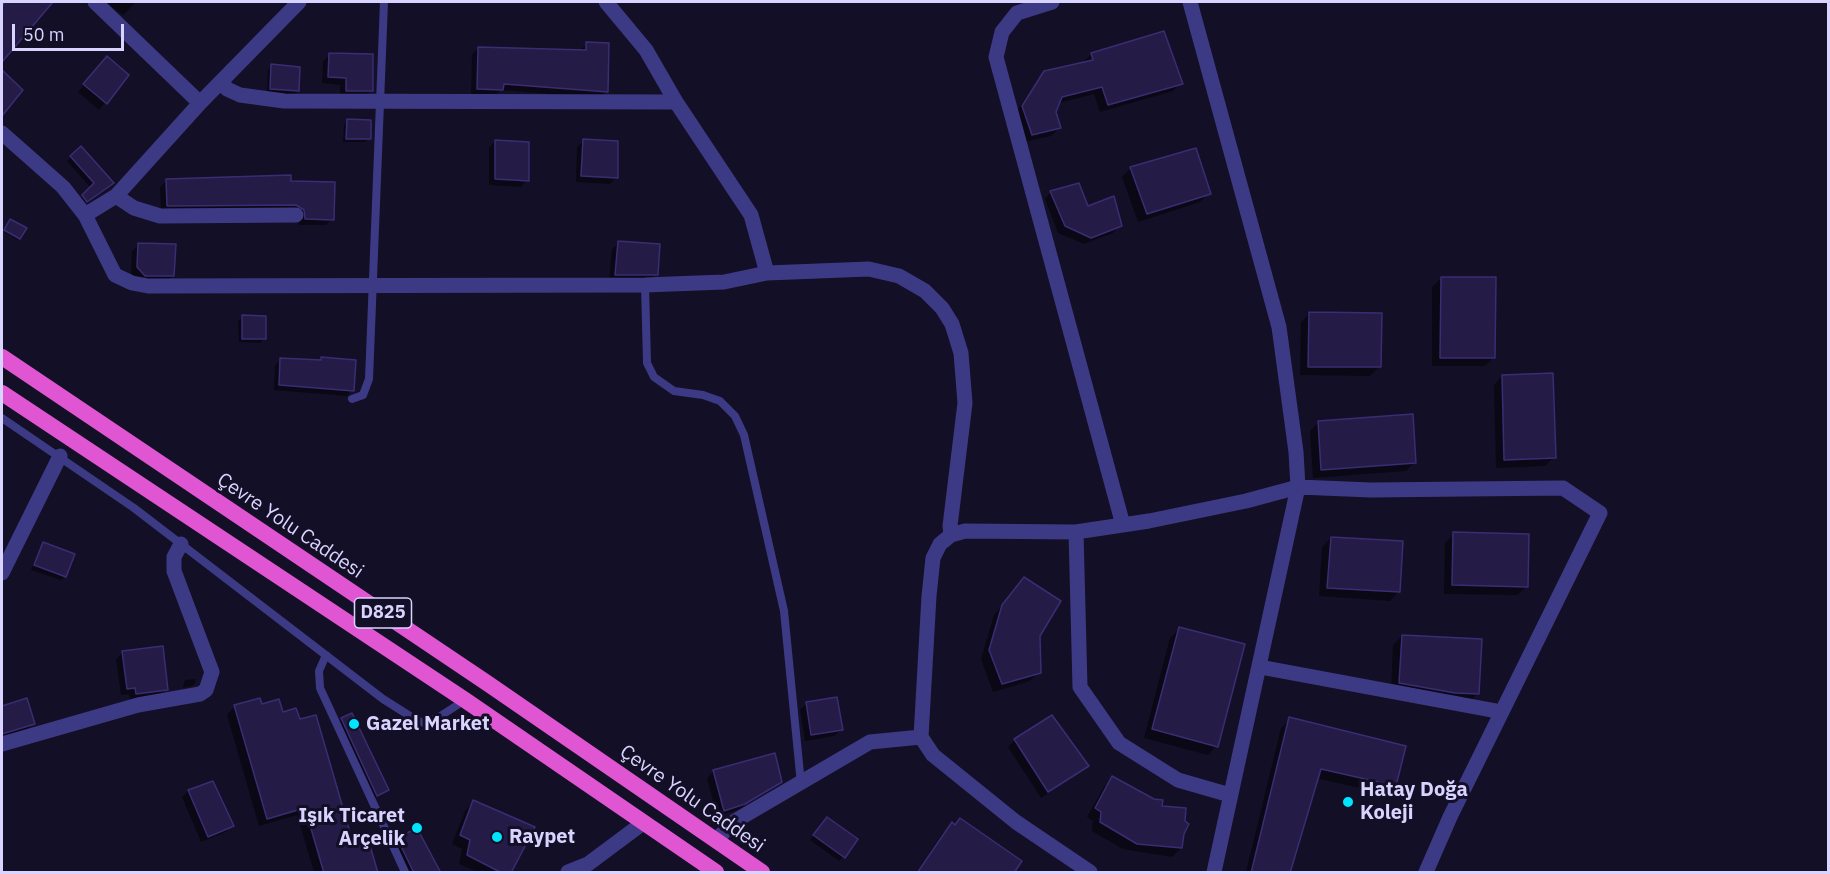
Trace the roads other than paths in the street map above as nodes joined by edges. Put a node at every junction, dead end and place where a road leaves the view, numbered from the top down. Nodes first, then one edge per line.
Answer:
1 (94, 2) edge
2 (299, 2) edge
3 (384, 2) edge
4 (606, 2) edge
5 (1052, 2) edge
6 (1190, 2) edge
7 (222, 82) junction
8 (675, 102) junction
9 (200, 103) junction
10 (380, 103) junction
11 (2, 133) edge
12 (116, 196) junction
13 (86, 215) junction
14 (296, 215) dead end
15 (766, 273) junction
16 (645, 285) junction
17 (371, 286) junction
18 (2, 357) edge
19 (2, 393) edge
20 (352, 399) dead end
21 (2, 418) edge
22 (60, 456) junction
23 (1298, 487) junction
24 (1123, 525) junction
25 (1076, 532) junction
26 (951, 535) junction
27 (181, 544) junction
28 (2, 573) edge
29 (326, 655) junction
30 (1260, 667) junction
31 (465, 700) junction
32 (1502, 712) junction
33 (921, 737) junction
34 (2, 744) edge
35 (801, 784) junction
36 (1230, 795) junction
37 (643, 823) junction
38 (716, 840) junction
39 (591, 868) edge
40 (405, 873) edge
41 (568, 873) edge
42 (716, 873) edge
43 (762, 873) edge
44 (1090, 873) edge
45 (1214, 873) edge
46 (1426, 873) edge

1 - 9 street
2 - 7 street
3 - 10 lane
4 - 8 street
5 - 24 street
6 - 23 street
7 - 9 street
7 - 10 street
8 - 10 street
8 - 15 street
9 - 12 street
10 - 17 lane
11 - 13 street
12 - 13 street
12 - 14 street
13 - 17 street
15 - 16 street
15 - 26 street
16 - 17 street
16 - 35 lane
17 - 20 lane
18 - 38 highway, Çevre Yolu Caddesi / D825
19 - 31 highway, D825
21 - 22 lane
22 - 27 lane
22 - 28 street
23 - 24 street
23 - 30 street
23 - 32 street
24 - 25 street
25 - 26 street
25 - 36 street
26 - 33 street
27 - 29 lane
27 - 34 street
29 - 31 lane
29 - 40 lane
30 - 32 street
30 - 36 street
31 - 37 highway, D825
32 - 46 street
33 - 35 street
33 - 44 street
35 - 38 street
36 - 45 street
37 - 39 street
37 - 42 highway, D825
38 - 43 highway, Çevre Yolu Caddesi / D825
39 - 41 street

